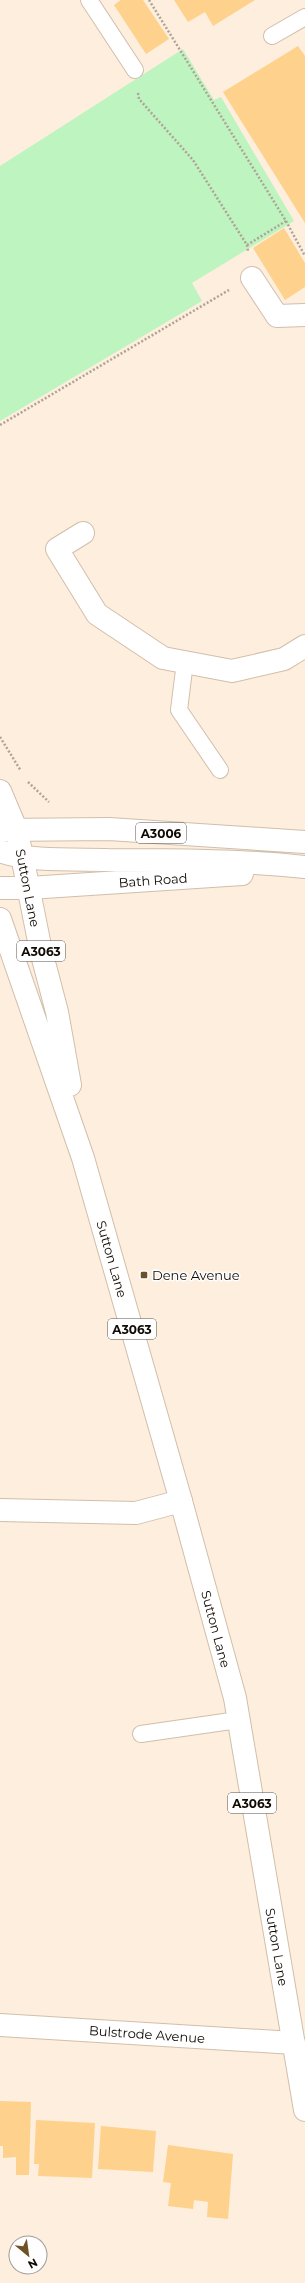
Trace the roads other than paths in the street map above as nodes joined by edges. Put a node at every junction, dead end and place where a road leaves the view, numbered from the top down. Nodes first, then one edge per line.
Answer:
1 (89, 0) edge
2 (305, 17) edge
3 (272, 36) dead end
4 (135, 70) road end
5 (252, 278) road end
6 (305, 315) edge
7 (83, 533) dead end
8 (305, 646) edge
9 (186, 662) junction
10 (220, 770) dead end
11 (0, 791) edge
12 (8, 829) edge
13 (305, 842) edge
14 (0, 851) edge
15 (22, 856) junction
16 (0, 863) edge
17 (305, 867) edge
18 (0, 888) edge
19 (29, 888) junction
20 (0, 919) edge
21 (83, 1158) junction
22 (181, 1501) junction
23 (0, 1510) edge
24 (238, 1720) junction
25 (141, 1734) dead end
26 (0, 2025) edge
27 (294, 2043) junction
28 (302, 2075) edge
29 (305, 2110) edge

1 - 4 lane
2 - 3 lane
5 - 6 main road
7 - 9 main road
8 - 9 main road
9 - 10 lane
11 - 12 main road, A3063
12 - 13 main road, A3006
12 - 15 main road, Sutton Lane / A3063
14 - 15 main road
15 - 17 main road
15 - 19 main road, Sutton Lane / A3063
16 - 19 main road
17 - 19 main road, Bath Road
18 - 19 main road, Bath Road
19 - 21 main road, Sutton Lane / A3063
20 - 21 main road, Sutton Lane / A3063
21 - 22 main road, Sutton Lane / A3063
22 - 23 main road
22 - 24 main road, Sutton Lane / A3063
24 - 25 lane
24 - 27 main road, Sutton Lane / A3063
26 - 27 main road, Bulstrode Avenue
27 - 28 main road, Sutton Lane / A3063
28 - 29 main road, Sutton Lane / A3063

